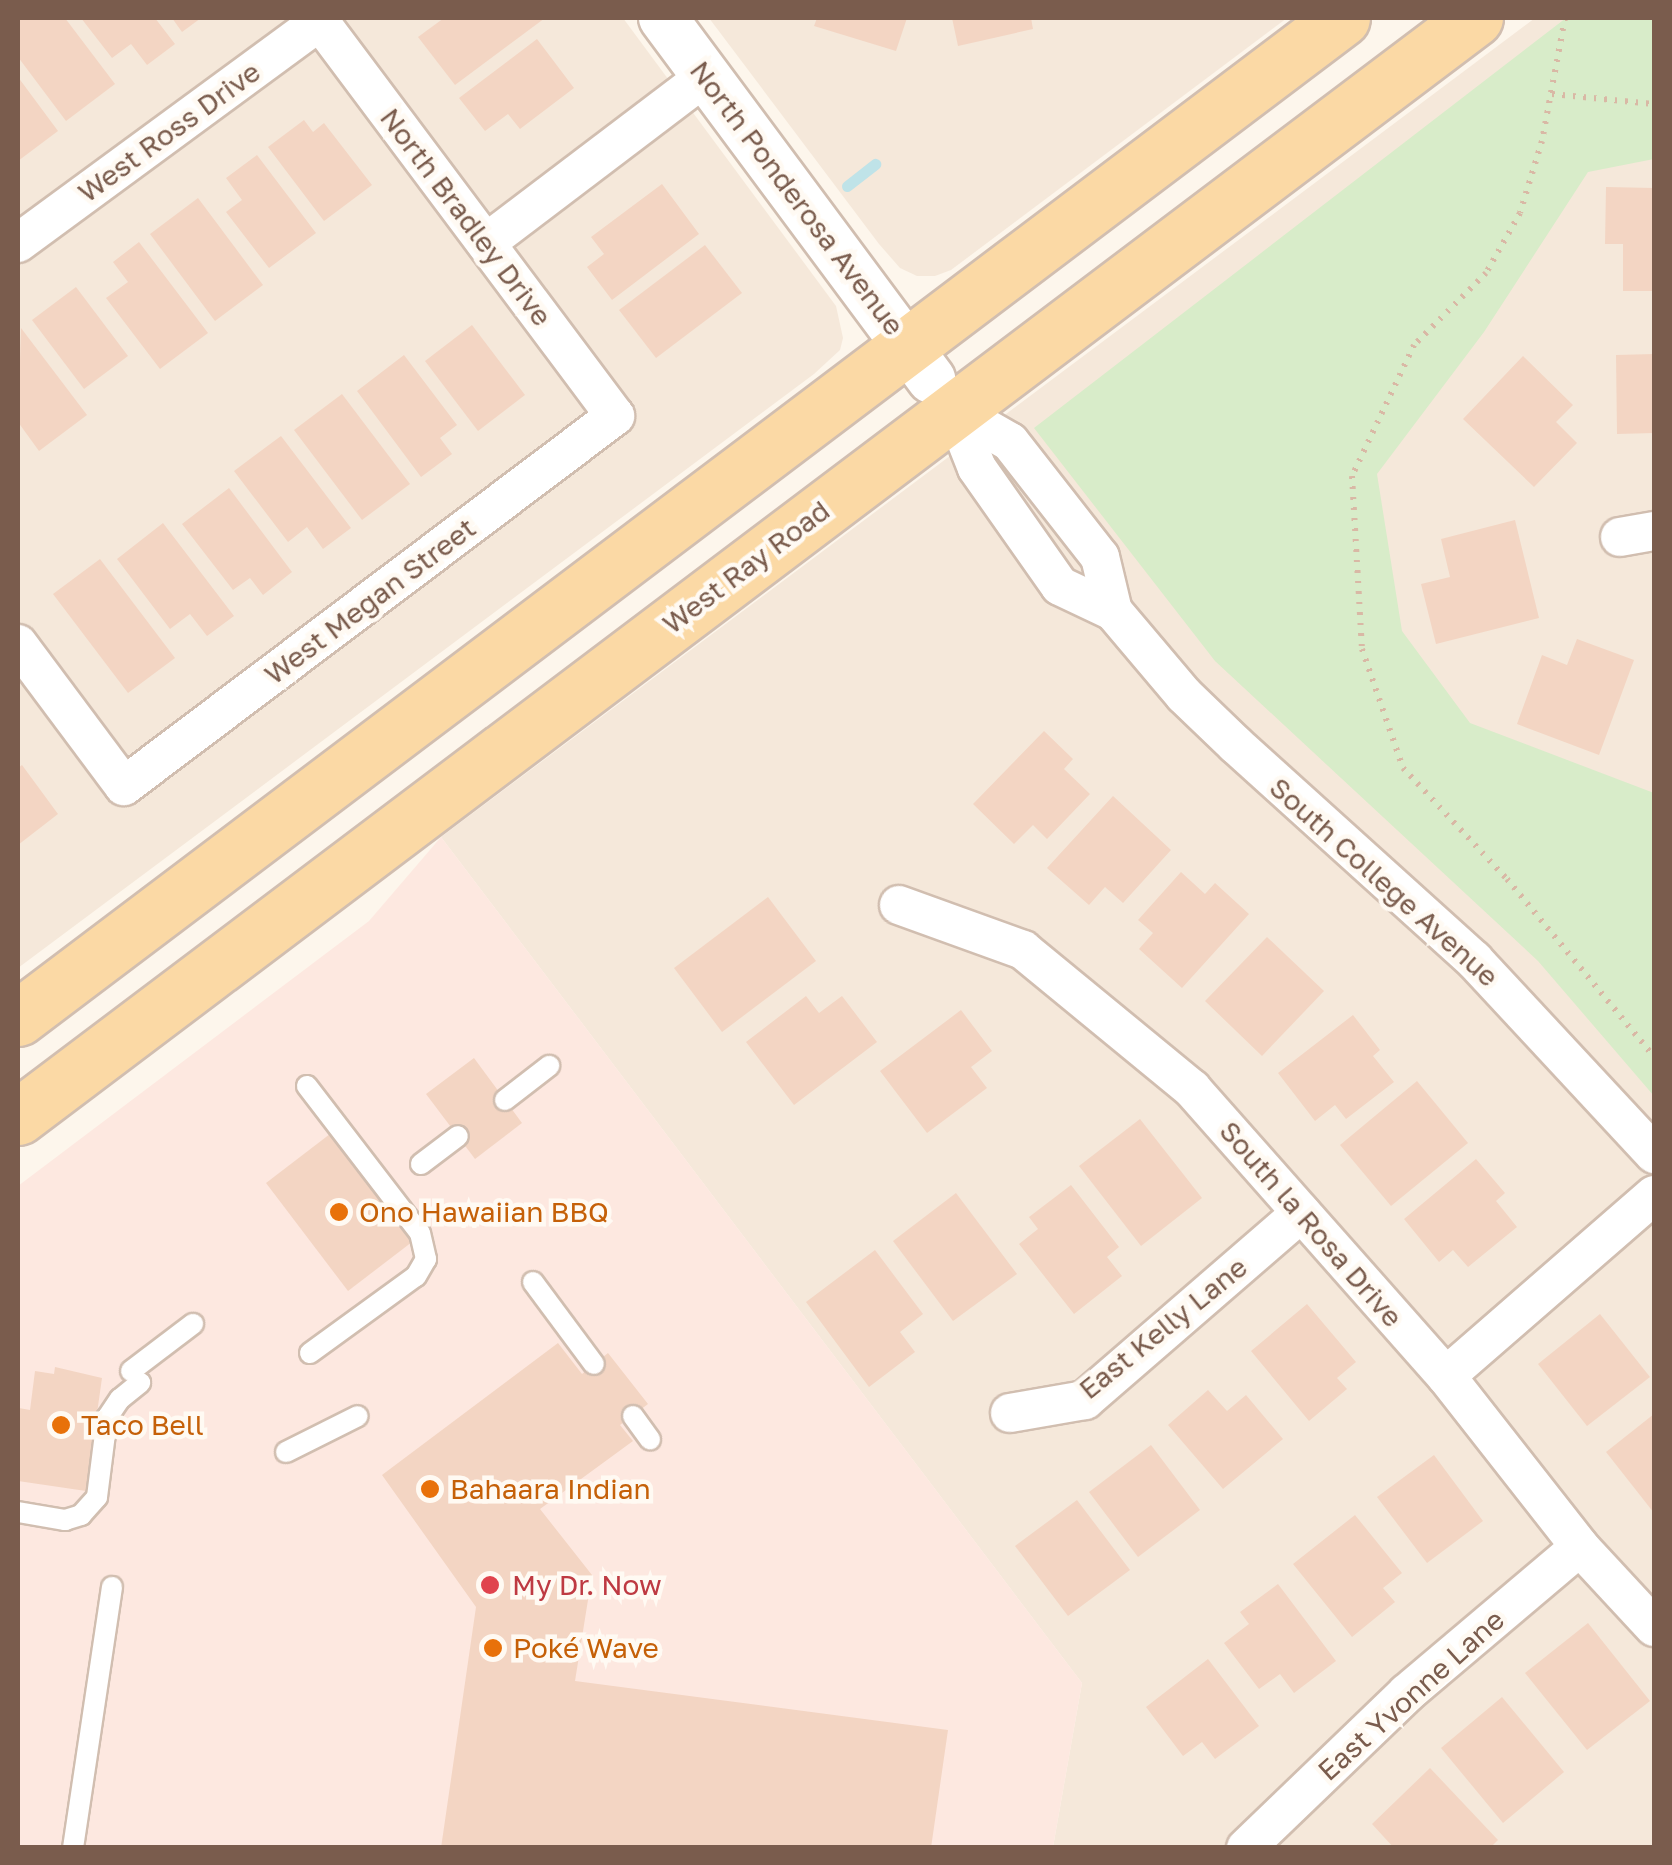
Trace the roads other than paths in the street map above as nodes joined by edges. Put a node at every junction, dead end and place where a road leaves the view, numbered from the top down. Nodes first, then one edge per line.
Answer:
1 (664, 18) edge
2 (1342, 18) edge
3 (1476, 18) edge
4 (319, 19) edge
5 (706, 76) junction
6 (486, 242) junction
7 (18, 243) edge
8 (931, 378) junction
9 (615, 416) joint
10 (18, 644) edge
11 (899, 906) dead end
12 (18, 1018) edge
13 (550, 1066) dead end
14 (307, 1086) dead end
15 (505, 1100) dead end
16 (23, 1103) edge
17 (458, 1136) dead end
18 (1654, 1154) edge
19 (421, 1164) dead end
20 (1654, 1195) edge
21 (1301, 1212) junction
22 (533, 1282) dead end
23 (193, 1324) dead end
24 (310, 1353) dead end
25 (594, 1364) dead end
26 (1446, 1376) junction
27 (1010, 1413) dead end
28 (358, 1416) dead end
29 (632, 1416) dead end
30 (650, 1439) dead end
31 (286, 1452) dead end
32 (18, 1512) edge
33 (1580, 1546) junction
34 (112, 1587) dead end
35 (1654, 1627) edge
36 (73, 1848) edge
37 (1246, 1848) edge

1 - 5 street, North Ponderosa Avenue
2 - 8 main road, West Ray Road
3 - 8 main road, West Ray Road
4 - 6 street, North Bradley Drive
4 - 7 street, West Ross Drive
5 - 6 street
5 - 8 street, North Ponderosa Avenue
6 - 9 street, North Bradley Drive
8 - 12 main road, West Ray Road
8 - 16 main road, West Ray Road
8 - 18 street, South College Avenue
9 - 10 street, West Megan Street
11 - 21 street, South la Rosa Drive
13 - 15 lane
14 - 24 lane
17 - 19 lane
20 - 26 street
21 - 26 street, South la Rosa Drive
21 - 27 street, East Kelly Lane
22 - 25 lane
23 - 32 lane
26 - 33 street, South la Rosa Drive
28 - 31 lane
29 - 30 lane
33 - 35 street, South la Rosa Drive
33 - 37 street, East Yvonne Lane
34 - 36 lane

